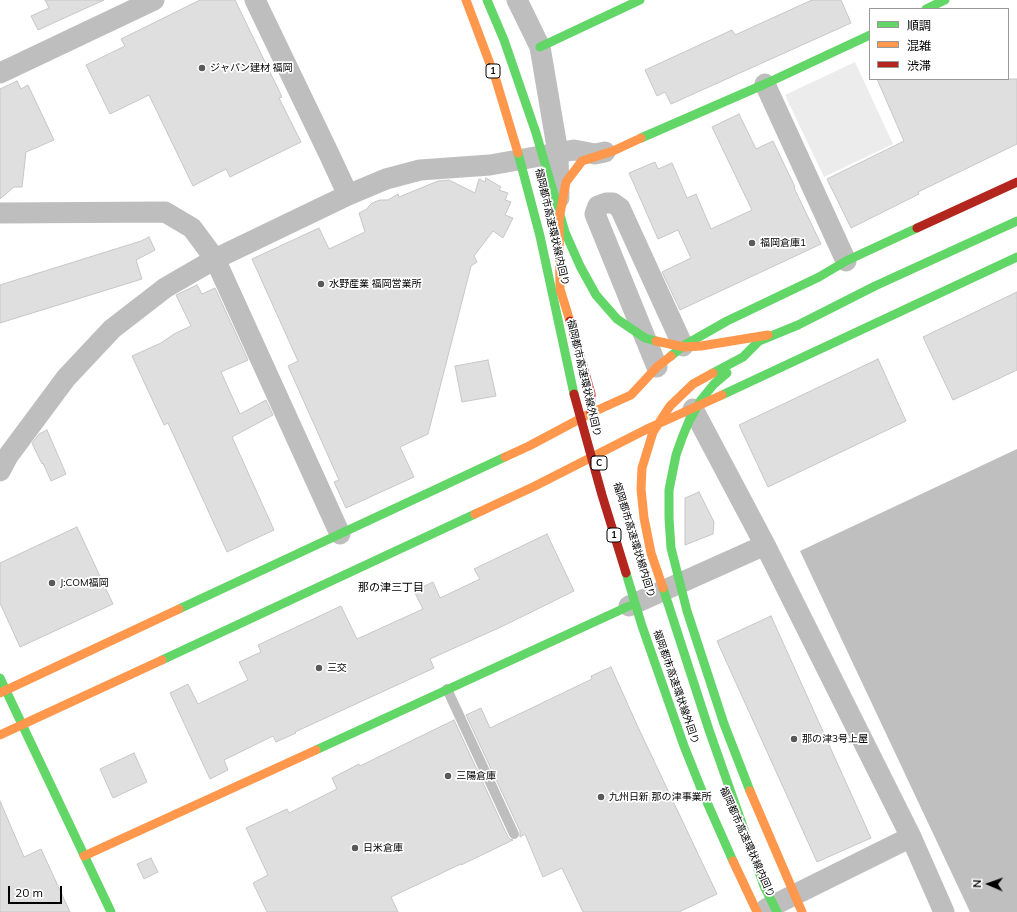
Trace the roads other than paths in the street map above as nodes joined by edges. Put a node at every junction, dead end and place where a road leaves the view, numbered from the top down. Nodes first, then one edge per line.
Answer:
1 (154, 0) edge
2 (255, 0) edge
3 (466, 0) edge
4 (475, 0) edge
5 (487, 0) edge
6 (517, 0) edge
7 (640, 0) edge
8 (945, 0) edge
9 (928, 8) edge
10 (869, 35) edge
11 (540, 47) junction
12 (0, 73) edge
13 (765, 84) junction
14 (613, 151) junction
15 (558, 153) junction
16 (1017, 182) edge
17 (348, 196) junction
18 (0, 213) edge
19 (559, 219) junction
20 (1017, 221) edge
21 (1017, 257) edge
22 (215, 259) junction
23 (846, 262) junction
24 (777, 334) junction
25 (759, 341) junction
26 (683, 346) junction
27 (657, 367) junction
28 (693, 409) junction
29 (591, 413) junction
30 (597, 454) junction
31 (0, 471) edge
32 (340, 534) junction
33 (765, 545) junction
34 (629, 606) junction
35 (0, 678) edge
36 (447, 690) junction
37 (3, 692) edge
38 (22, 725) junction
39 (0, 735) edge
40 (704, 773) dead end
41 (717, 803) dead end
42 (514, 834) dead end
43 (911, 837) junction
44 (84, 856) junction
45 (111, 912) edge
46 (765, 912) edge
47 (802, 912) edge
48 (944, 912) edge

1 - 12 street
2 - 17 street
3 - 46 main road, 福岡都市高速環状線外回り / 1
4 - 40 main road, 福岡都市高速環状線内回り / C
5 - 24 main road
5 - 25 main road
6 - 11 street
7 - 11 main road
8 - 9 main road
10 - 13 main road
11 - 15 street
13 - 14 main road
13 - 23 street
14 - 15 street
14 - 19 main road
15 - 17 street
15 - 19 street
16 - 23 main road
17 - 22 street
18 - 22 street
19 - 29 main road
20 - 24 main road
20 - 25 main road
21 - 28 main road
22 - 31 street
22 - 32 street
23 - 26 main road
24 - 47 main road
25 - 46 main road
26 - 27 main road
26 - 27 street
27 - 29 main road
28 - 30 main road
28 - 33 street
29 - 30 street
29 - 32 main road
30 - 34 street
30 - 38 main road
32 - 37 main road
33 - 34 street
33 - 43 street
34 - 36 main road
34 - 46 street
35 - 37 main road
36 - 42 lane
36 - 44 main road
37 - 38 main road
38 - 39 main road
38 - 44 main road
41 - 46 main road, 福岡都市高速環状線内回り
43 - 46 street
43 - 48 street
44 - 45 main road

